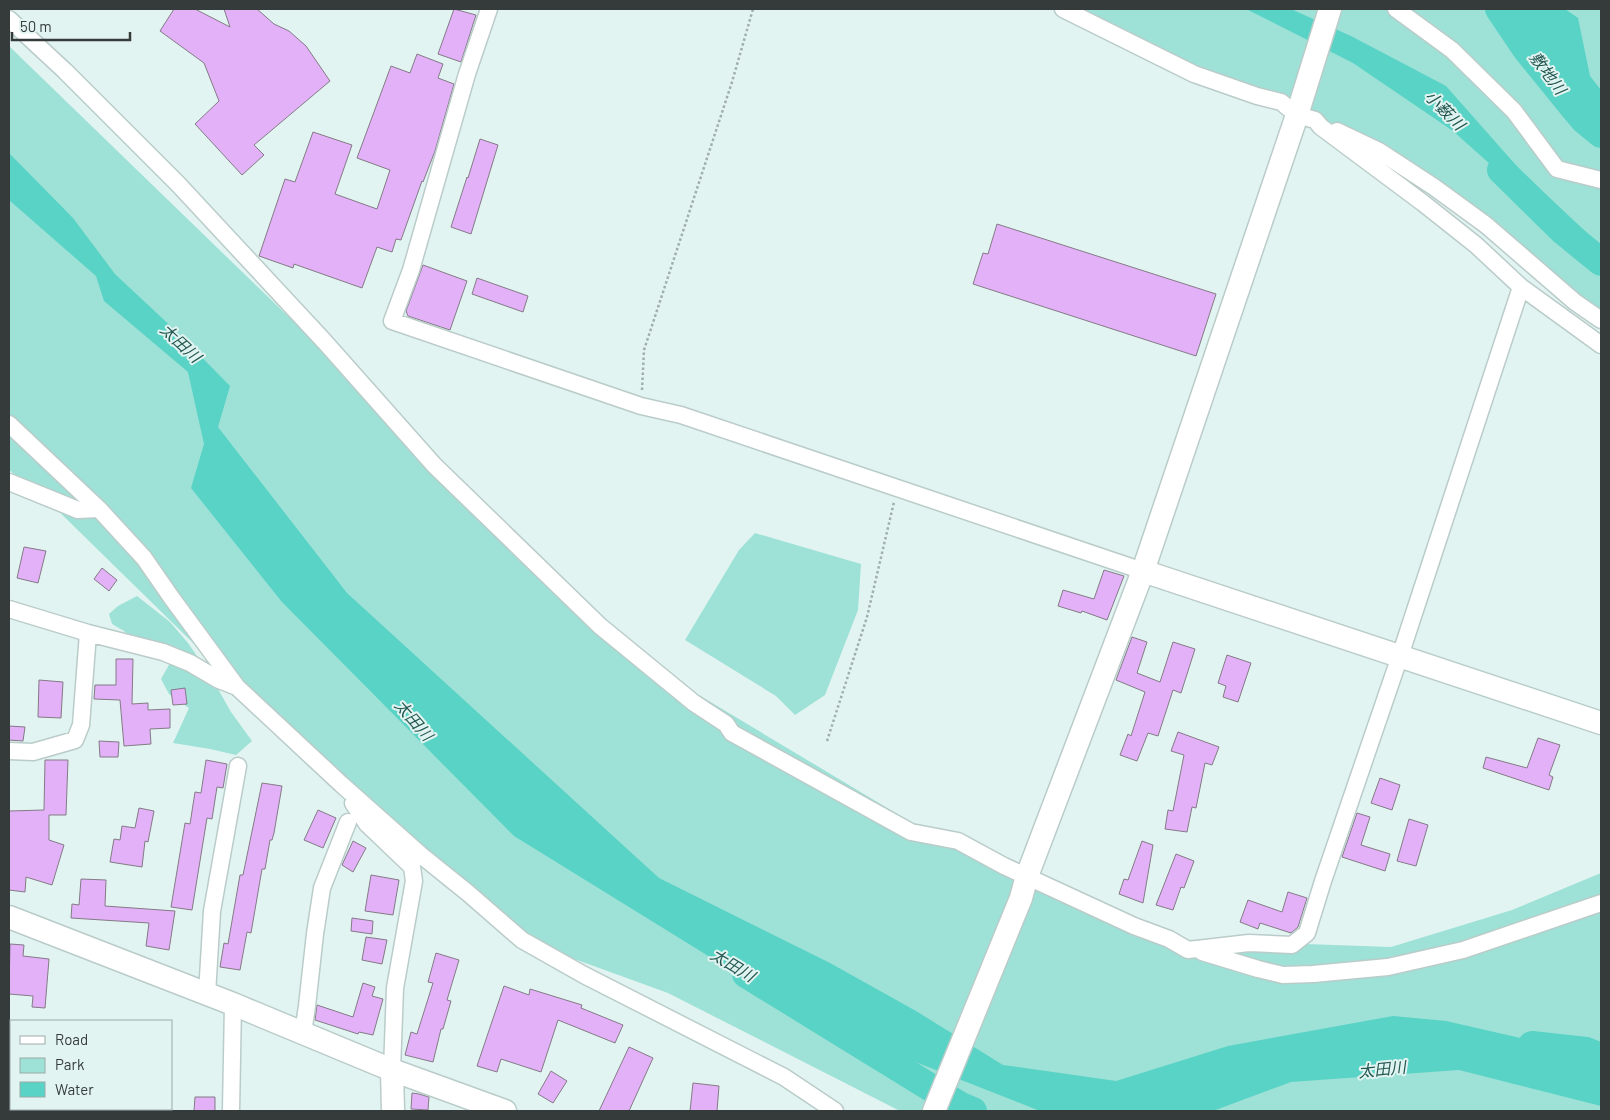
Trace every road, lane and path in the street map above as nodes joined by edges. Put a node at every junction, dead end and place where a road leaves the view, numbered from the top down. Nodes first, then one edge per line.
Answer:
1 (489, 9) edge
2 (753, 9) edge
3 (1063, 9) edge
4 (1330, 9) edge
5 (1396, 9) edge
6 (9, 19) edge
7 (1306, 118) junction
8 (1601, 180) edge
9 (1520, 287) junction
10 (1601, 320) edge
11 (1601, 345) edge
12 (641, 406) junction
13 (9, 424) edge
14 (9, 482) edge
15 (898, 488) junction
16 (99, 509) junction
17 (1143, 571) junction
18 (9, 609) edge
19 (88, 633) junction
20 (1400, 656) junction
21 (237, 687) junction
22 (1601, 723) edge
23 (827, 741) dead end
24 (9, 751) edge
25 (238, 766) dead end
26 (341, 784) junction
27 (348, 822) dead end
28 (1027, 876) junction
29 (1601, 903) edge
30 (9, 917) edge
31 (1196, 950) junction
32 (207, 994) junction
33 (233, 1004) junction
34 (302, 1033) junction
35 (392, 1070) junction
36 (231, 1111) edge
37 (393, 1111) edge
38 (505, 1111) edge
39 (835, 1111) edge
40 (934, 1111) edge

1 - 12 street
2 - 12 path
3 - 7 street
4 - 7 street
5 - 8 street
6 - 28 street
7 - 9 street
7 - 10 street
7 - 17 street
9 - 11 street
9 - 20 street
12 - 15 street
13 - 16 street
14 - 16 street
15 - 17 street
15 - 23 path
16 - 21 street
17 - 20 street
17 - 28 street
18 - 19 street
19 - 21 street
19 - 24 street
20 - 22 street
20 - 31 street
21 - 26 street
25 - 32 street
26 - 35 street
26 - 39 street
27 - 34 street
28 - 31 street
28 - 40 street
29 - 31 street
30 - 32 street
32 - 33 street
33 - 34 street
33 - 36 street
34 - 35 street
35 - 37 street
35 - 38 street

